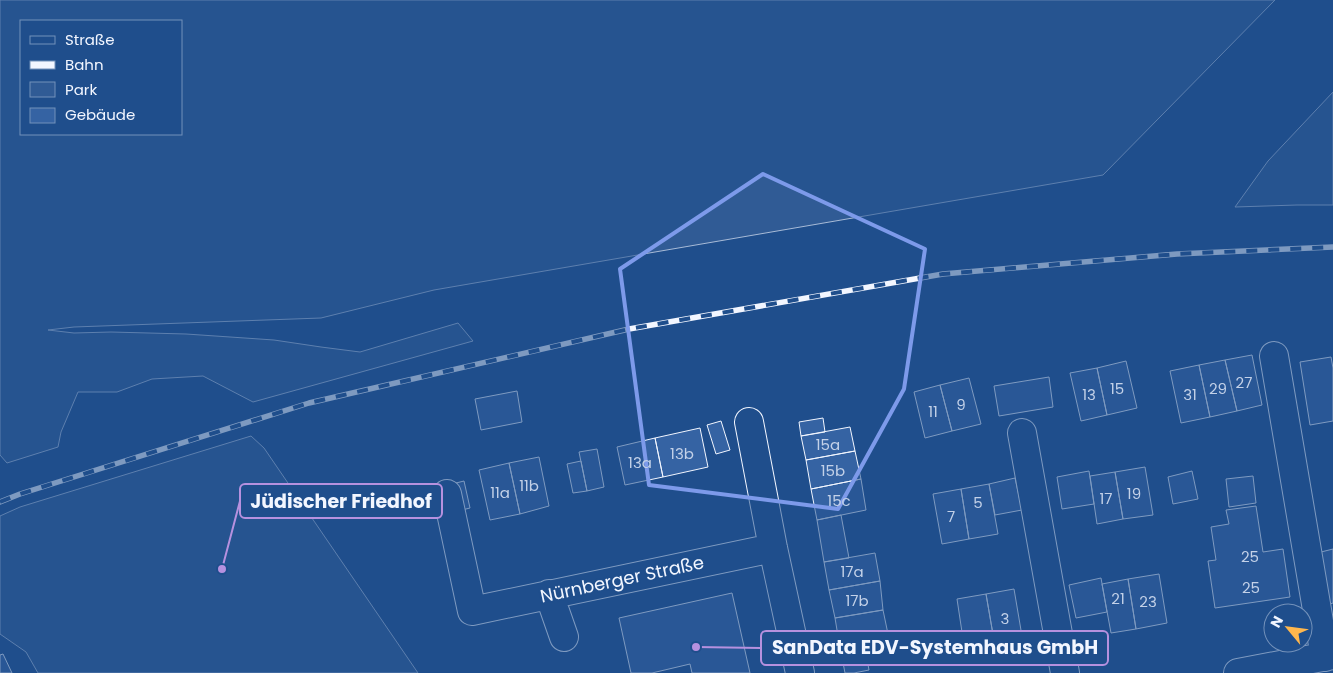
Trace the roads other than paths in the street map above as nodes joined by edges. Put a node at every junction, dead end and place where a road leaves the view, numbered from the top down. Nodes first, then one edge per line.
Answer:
1 (1274, 356) dead end
2 (749, 422) dead end
3 (1022, 432) dead end
4 (448, 494) dead end
5 (773, 548) junction
6 (549, 594) junction
7 (564, 637) dead end
8 (1329, 656) edge
9 (800, 673) edge
10 (1065, 673) edge
11 (1238, 673) edge

1 - 8 street
2 - 5 street
3 - 10 street
4 - 6 street, Nürnberger Straße
5 - 6 street, Nürnberger Straße
5 - 9 street
6 - 7 street
8 - 11 street

